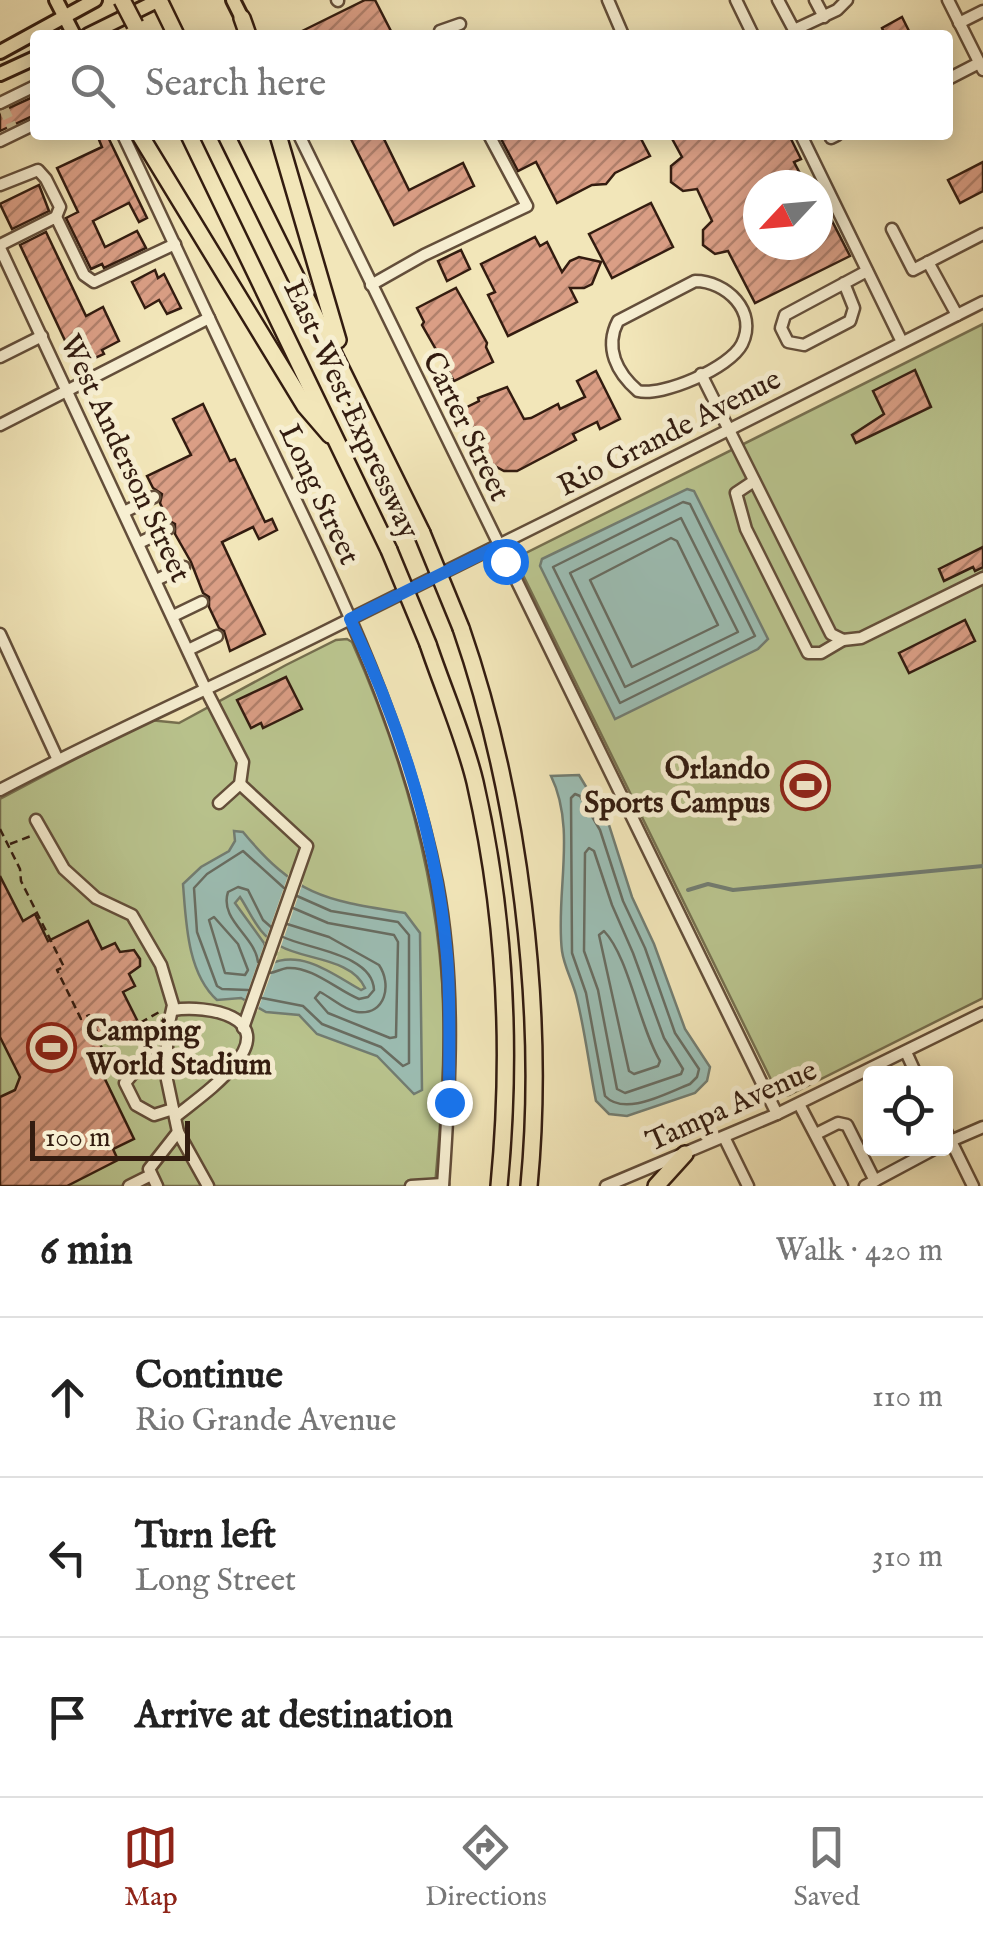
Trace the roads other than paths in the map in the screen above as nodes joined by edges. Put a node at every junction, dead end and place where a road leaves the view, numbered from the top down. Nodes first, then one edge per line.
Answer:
1 (56, 0) edge
2 (95, 0) edge
3 (122, 0) edge
4 (233, 0) edge
5 (608, 0) edge
6 (736, 0) edge
7 (778, 0) edge
8 (815, 0) edge
9 (848, 0) edge
10 (948, 0) edge
11 (160, 4) edge
12 (983, 11) edge
13 (64, 16) junction
14 (824, 17) junction
15 (242, 18) joint
16 (959, 23) junction
17 (460, 24) dead end
18 (39, 30) edge
19 (71, 30) edge
20 (100, 30) edge
21 (137, 30) edge
22 (173, 30) edge
23 (247, 30) edge
24 (445, 30) edge
25 (622, 30) edge
26 (751, 30) edge
27 (30, 35) edge
28 (0, 52) edge
29 (30, 60) edge
30 (981, 66) edge
31 (0, 74) edge
32 (953, 76) edge
33 (30, 89) edge
34 (1, 105) edge
35 (30, 126) edge
36 (126, 140) edge
37 (143, 140) edge
38 (191, 140) edge
39 (229, 140) edge
40 (279, 140) edge
41 (301, 140) edge
42 (492, 140) edge
43 (803, 140) edge
44 (0, 141) edge
45 (0, 185) edge
46 (56, 217) junction
47 (892, 228) dead end
48 (983, 234) edge
49 (175, 244) junction
50 (0, 247) edge
51 (928, 262) junction
52 (867, 270) junction
53 (844, 283) junction
54 (371, 284) junction
55 (983, 302) edge
56 (957, 315) junction
57 (208, 318) junction
58 (42, 336) junction
59 (902, 342) junction
60 (0, 356) edge
61 (701, 374) junction
62 (68, 389) junction
63 (355, 391) junction
64 (0, 425) edge
65 (729, 430) junction
66 (345, 452) junction
67 (754, 480) junction
68 (154, 498) dead end
69 (124, 512) junction
70 (168, 530) dead end
71 (138, 543) junction
72 (498, 546) junction
73 (184, 566) dead end
74 (983, 578) edge
75 (156, 580) junction
76 (202, 602) dead end
77 (172, 616) junction
78 (350, 619) junction
79 (0, 634) edge
80 (218, 636) dead end
81 (843, 640) junction
82 (188, 650) junction
83 (206, 690) junction
84 (58, 760) junction
85 (240, 784) junction
86 (0, 790) edge
87 (219, 803) dead end
88 (36, 820) dead end
89 (168, 1008) junction
90 (983, 1014) edge
91 (243, 1028) junction
92 (906, 1052) junction
93 (167, 1054) junction
94 (912, 1066) edge
95 (798, 1104) junction
96 (174, 1113) junction
97 (778, 1114) junction
98 (983, 1127) edge
99 (178, 1132) junction
100 (816, 1134) junction
101 (953, 1137) edge
102 (724, 1138) junction
103 (953, 1150) edge
104 (685, 1154) junction
105 (921, 1156) edge
106 (154, 1180) edge
107 (870, 1184) edge
108 (443, 1185) edge
109 (129, 1186) edge
110 (208, 1186) edge
111 (411, 1186) edge
112 (499, 1186) edge
113 (529, 1186) edge
114 (606, 1186) edge
115 (656, 1186) edge
116 (748, 1186) edge
117 (842, 1186) edge
118 (973, 1186) edge

1 - 13 main road
2 - 13 main road
3 - 21 highway, bridge
4 - 15 main road
5 - 25 street
6 - 26 street
7 - 14 street
8 - 14 street
9 - 14 street
10 - 16 street
11 - 20 main road
11 - 22 highway
12 - 16 street
13 - 18 main road
13 - 19 main road
15 - 23 highway
16 - 30 street
17 - 24 street
27 - 28 main road
29 - 31 main road
30 - 32 street
33 - 34 street
35 - 44 street
36 - 49 street, Long Street
37 - 66 highway
38 - 66 highway, East-West Expressway
39 - 63 highway, East-West Expressway
40 - 63 highway
41 - 54 street, Carter Street
42 - 54 street
43 - 52 street
45 - 46 street
46 - 49 street
46 - 50 street
47 - 51 street
48 - 51 street
49 - 57 street, Long Street
50 - 58 street, West Anderson Street
51 - 56 street
52 - 53 street
52 - 59 street
53 - 53 street
54 - 72 street, Carter Street
55 - 56 street, Rio Grande Avenue
56 - 59 street, Rio Grande Avenue
57 - 62 street
57 - 78 street, Long Street
58 - 60 street
58 - 62 street, West Anderson Street
59 - 65 street, Rio Grande Avenue
61 - 61 street
61 - 65 street
62 - 64 street
62 - 69 street, West Anderson Street
63 - 113 highway, East-West Expressway, bridge
65 - 67 street
65 - 72 street, Rio Grande Avenue
66 - 112 highway, East-West Expressway, bridge
67 - 81 street
67 - 81 street
68 - 69 street
69 - 71 street, West Anderson Street
70 - 71 street
71 - 75 street, West Anderson Street
72 - 78 street, Rio Grande Avenue
72 - 97 street, Carter Street
73 - 75 street
74 - 81 street
75 - 77 street, West Anderson Street
76 - 77 street
77 - 82 street, West Anderson Street
78 - 83 street, Rio Grande Avenue
78 - 108 street, Long Street
79 - 84 street
80 - 82 street
82 - 83 street, West Anderson Street
83 - 84 street, Rio Grande Avenue
83 - 85 street, West Anderson Street
84 - 86 street, Rio Grande Avenue
85 - 87 street
85 - 91 street
88 - 89 street
89 - 91 street
89 - 93 street
90 - 92 street, Tampa Avenue
91 - 96 street
92 - 94 street
92 - 95 street, Tampa Avenue
93 - 96 street
93 - 96 street
95 - 97 street, Tampa Avenue
95 - 100 street
96 - 99 street
97 - 102 street, Tampa Avenue
98 - 101 street
99 - 106 street
99 - 110 street
100 - 107 street
100 - 117 street
102 - 104 street, Tampa Avenue
102 - 116 street
103 - 118 street
104 - 114 street, Tampa Avenue
104 - 115 highway
105 - 107 street
106 - 109 street
108 - 111 street

